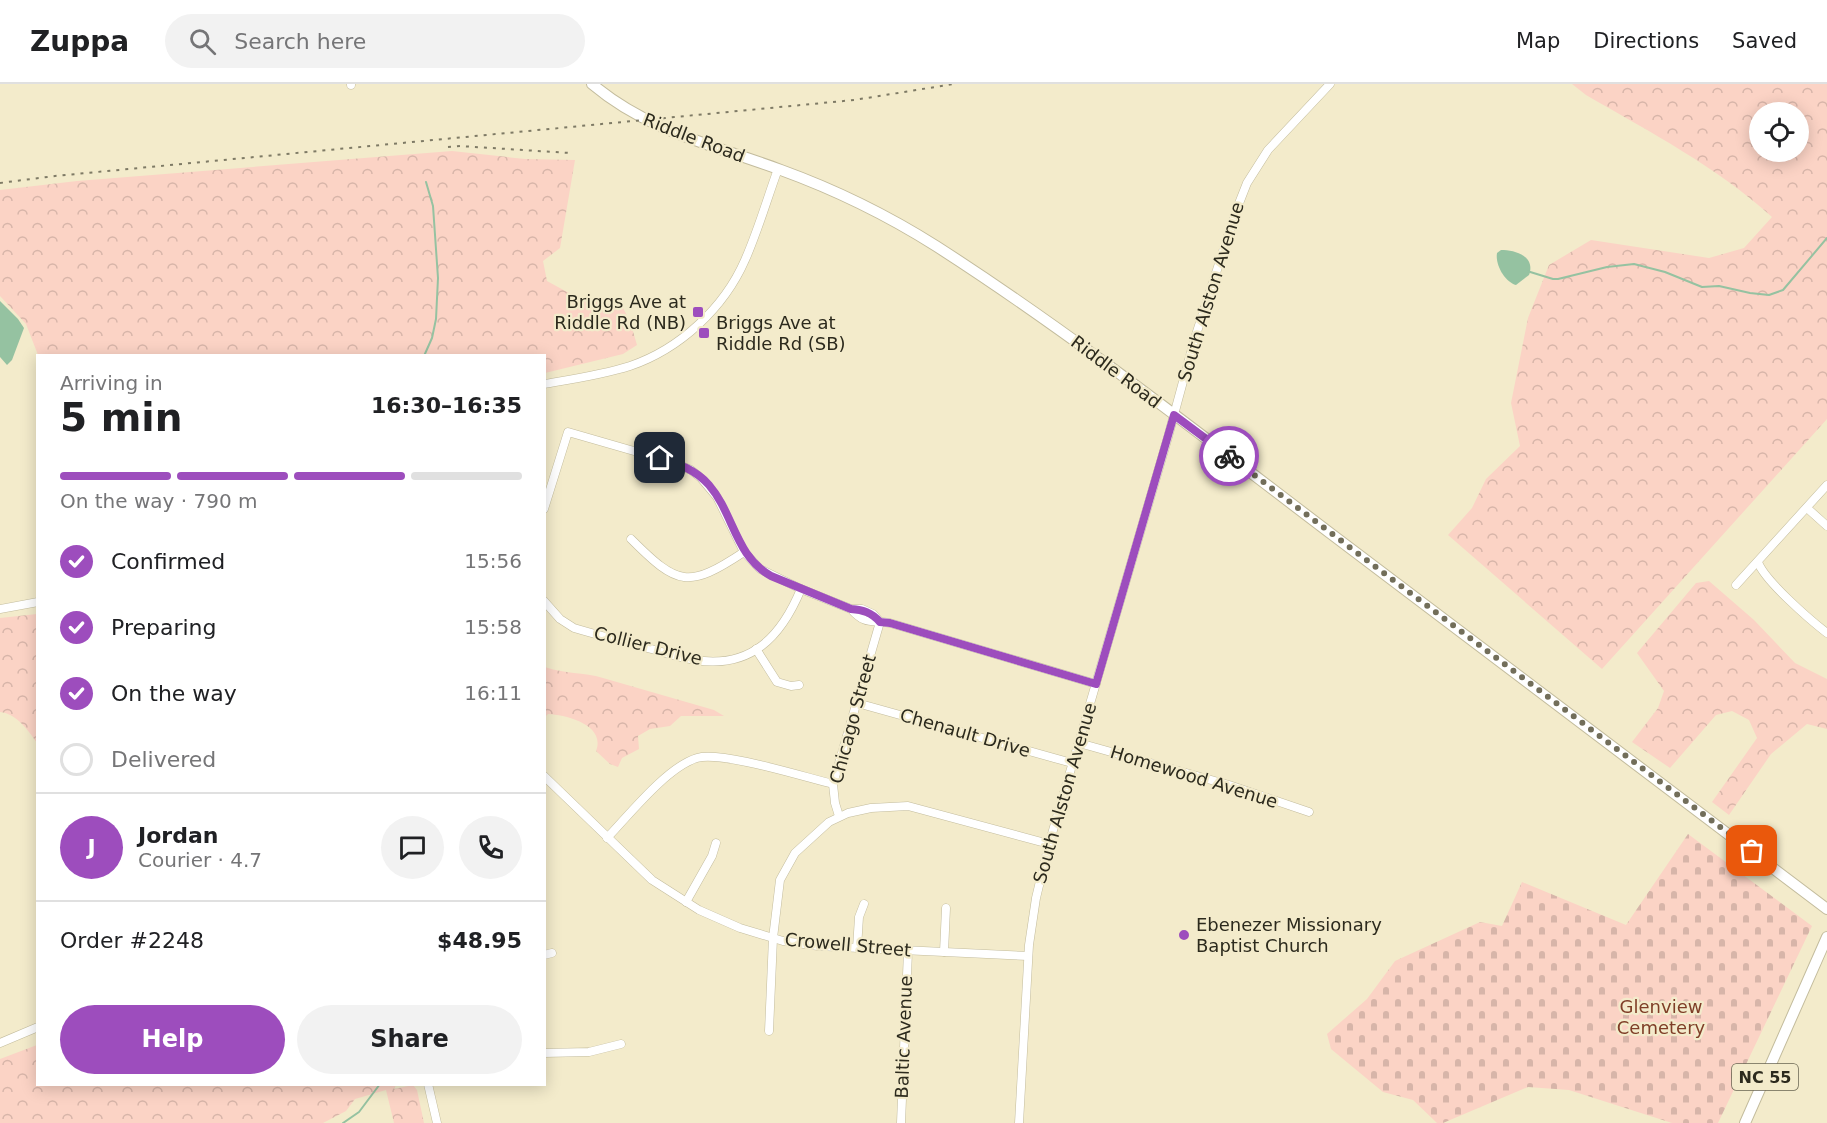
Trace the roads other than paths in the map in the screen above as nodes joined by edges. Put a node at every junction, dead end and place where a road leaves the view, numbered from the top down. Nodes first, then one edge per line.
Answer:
1 (592, 84) edge
2 (1330, 84) edge
3 (778, 169) junction
4 (546, 384) edge
5 (1174, 415) junction
6 (1827, 485) edge
7 (546, 503) edge
8 (1807, 508) junction
9 (1827, 526) edge
10 (631, 539) dead end
11 (744, 552) junction
12 (1758, 562) junction
13 (1736, 585) dead end
14 (801, 589) junction
15 (36, 602) edge
16 (546, 603) edge
17 (0, 609) edge
18 (880, 622) junction
19 (1827, 633) edge
20 (756, 649) junction
21 (1096, 684) junction
22 (799, 685) dead end
23 (857, 703) junction
24 (1078, 742) junction
25 (1072, 763) junction
26 (546, 778) edge
27 (833, 784) junction
28 (1309, 812) dead end
29 (839, 816) junction
30 (607, 838) junction
31 (716, 843) dead end
32 (1049, 844) junction
33 (686, 902) junction
34 (864, 904) dead end
35 (946, 908) dead end
36 (1827, 909) edge
37 (1827, 937) edge
38 (773, 938) junction
39 (857, 948) junction
40 (908, 951) junction
41 (944, 952) junction
42 (1028, 956) junction
43 (36, 1028) edge
44 (769, 1031) dead end
45 (0, 1042) edge
46 (621, 1044) dead end
47 (546, 1053) edge
48 (428, 1086) edge
49 (437, 1123) edge
50 (901, 1123) edge
51 (1019, 1123) edge
52 (1745, 1123) edge

1 - 3 main road, Riddle Road
2 - 5 street, South Alston Avenue
3 - 4 street
3 - 5 main road, Riddle Road
5 - 21 street, South Alston Avenue
5 - 36 main road, Riddle Road
6 - 8 street
7 - 11 street
8 - 9 street
8 - 12 street
10 - 11 street
11 - 14 street
12 - 13 street
12 - 19 street
14 - 18 street
14 - 20 street, Collier Drive
15 - 17 street
16 - 20 street, Collier Drive
18 - 21 street
18 - 23 street, Chicago Street
20 - 22 street
21 - 24 street, South Alston Avenue
23 - 25 street, Chenault Drive
23 - 27 street, Chicago Street
24 - 25 street, South Alston Avenue
24 - 28 street, Homewood Avenue
25 - 32 street, South Alston Avenue
26 - 30 street, Crowell Street
27 - 29 street, Chicago Street
27 - 30 street
29 - 32 street
29 - 38 street
30 - 33 street, Crowell Street
31 - 33 street
32 - 42 street, South Alston Avenue
33 - 38 street, Crowell Street
34 - 39 street
35 - 41 street
37 - 52 main road, NC 55
38 - 39 street, Crowell Street
38 - 44 street
39 - 40 street, Crowell Street
40 - 41 street, Crowell Street
40 - 50 street, Baltic Avenue
41 - 42 street, Crowell Street
42 - 51 street, South Alston Avenue
43 - 45 street
46 - 47 street
48 - 49 street

